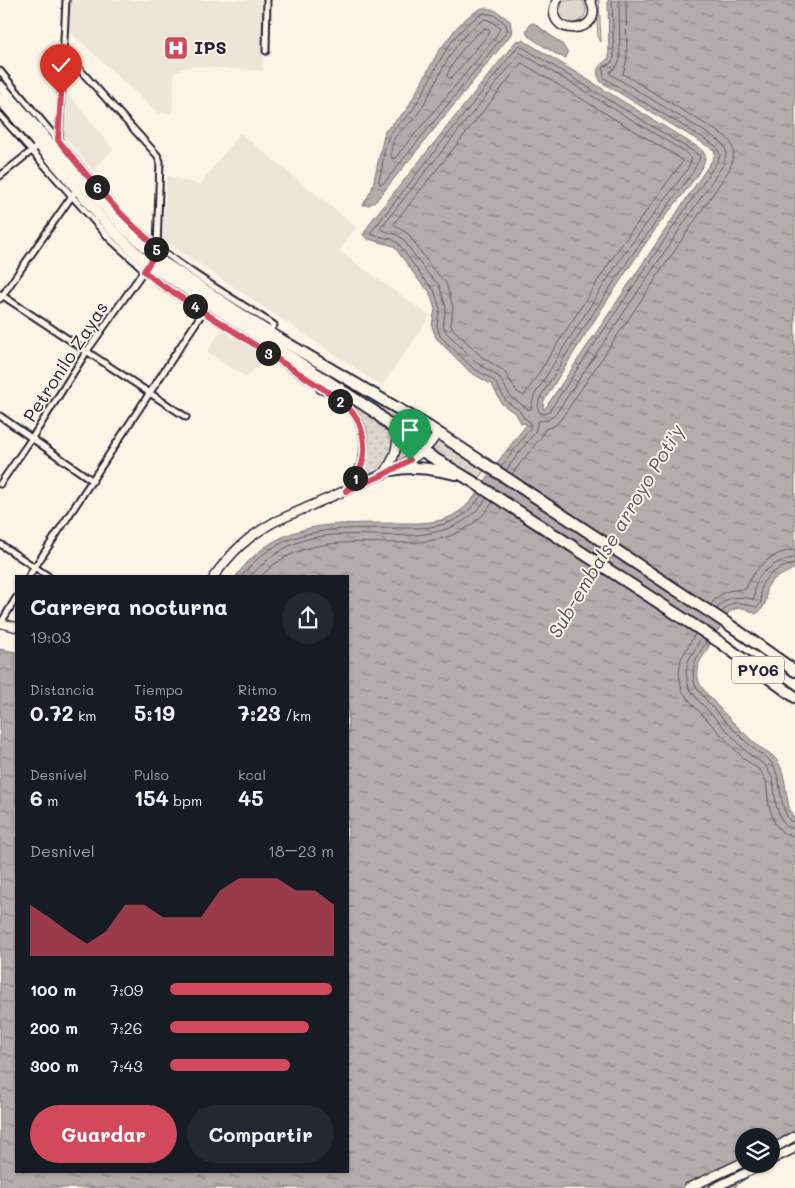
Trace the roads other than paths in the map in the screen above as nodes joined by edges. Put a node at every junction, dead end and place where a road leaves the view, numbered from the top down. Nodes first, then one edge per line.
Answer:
1 (66, 0) edge
2 (267, 0) edge
3 (590, 0) edge
4 (556, 1) edge
5 (266, 50) dead end
6 (63, 51) junction
7 (0, 71) edge
8 (0, 86) edge
9 (0, 99) edge
10 (0, 115) edge
11 (57, 144) junction
12 (35, 148) junction
13 (0, 176) edge
14 (80, 186) junction
15 (151, 259) junction
16 (1, 296) edge
17 (206, 308) junction
18 (87, 351) junction
19 (322, 388) junction
20 (340, 388) junction
21 (150, 392) junction
22 (0, 416) edge
23 (410, 416) junction
24 (186, 417) dead end
25 (398, 432) junction
26 (437, 433) junction
27 (32, 438) junction
28 (422, 451) junction
29 (392, 470) junction
30 (383, 475) junction
31 (465, 476) junction
32 (93, 481) junction
33 (0, 484) edge
34 (346, 491) junction
35 (0, 544) edge
36 (35, 568) junction
37 (30, 575) edge
38 (46, 575) edge
39 (215, 575) edge
40 (15, 600) edge
41 (0, 623) edge
42 (15, 627) edge
43 (795, 671) edge
44 (795, 697) edge
45 (795, 1136) edge
46 (780, 1145) edge
47 (795, 1148) edge
48 (780, 1156) edge
49 (735, 1166) edge
50 (745, 1173) edge
51 (688, 1188) edge
52 (714, 1188) edge

1 - 6 street
2 - 5 street
3 - 4 main road
6 - 11 street
6 - 15 street
7 - 11 street
8 - 11 highway, PY06
9 - 12 highway, PY06
10 - 12 street
11 - 14 highway, PY06
12 - 13 street
12 - 14 highway, PY06
14 - 15 highway, PY06
14 - 15 street
14 - 16 street
15 - 17 highway, PY06
15 - 18 street, Petronilo Zayas
15 - 23 highway, PY06
16 - 18 street
17 - 19 street
17 - 20 highway, PY06
17 - 21 street
18 - 21 street
18 - 27 street, Petronilo Zayas
19 - 20 highway
19 - 34 street
20 - 25 highway, PY06
21 - 24 street
21 - 32 street
22 - 27 street
23 - 25 main road
23 - 26 highway, PY06
25 - 28 highway, PY06
25 - 30 main road
26 - 28 main road
26 - 43 highway, PY06
27 - 32 street
27 - 33 street, Petronilo Zayas
28 - 29 main road
28 - 31 highway, PY06
29 - 30 main road
29 - 31 highway
30 - 34 main road
31 - 44 highway, PY06
32 - 36 street
34 - 39 main road
35 - 36 street
36 - 37 street
36 - 38 street
40 - 41 street
41 - 42 main road
45 - 46 main road
47 - 48 main road
49 - 51 main road
50 - 52 main road

